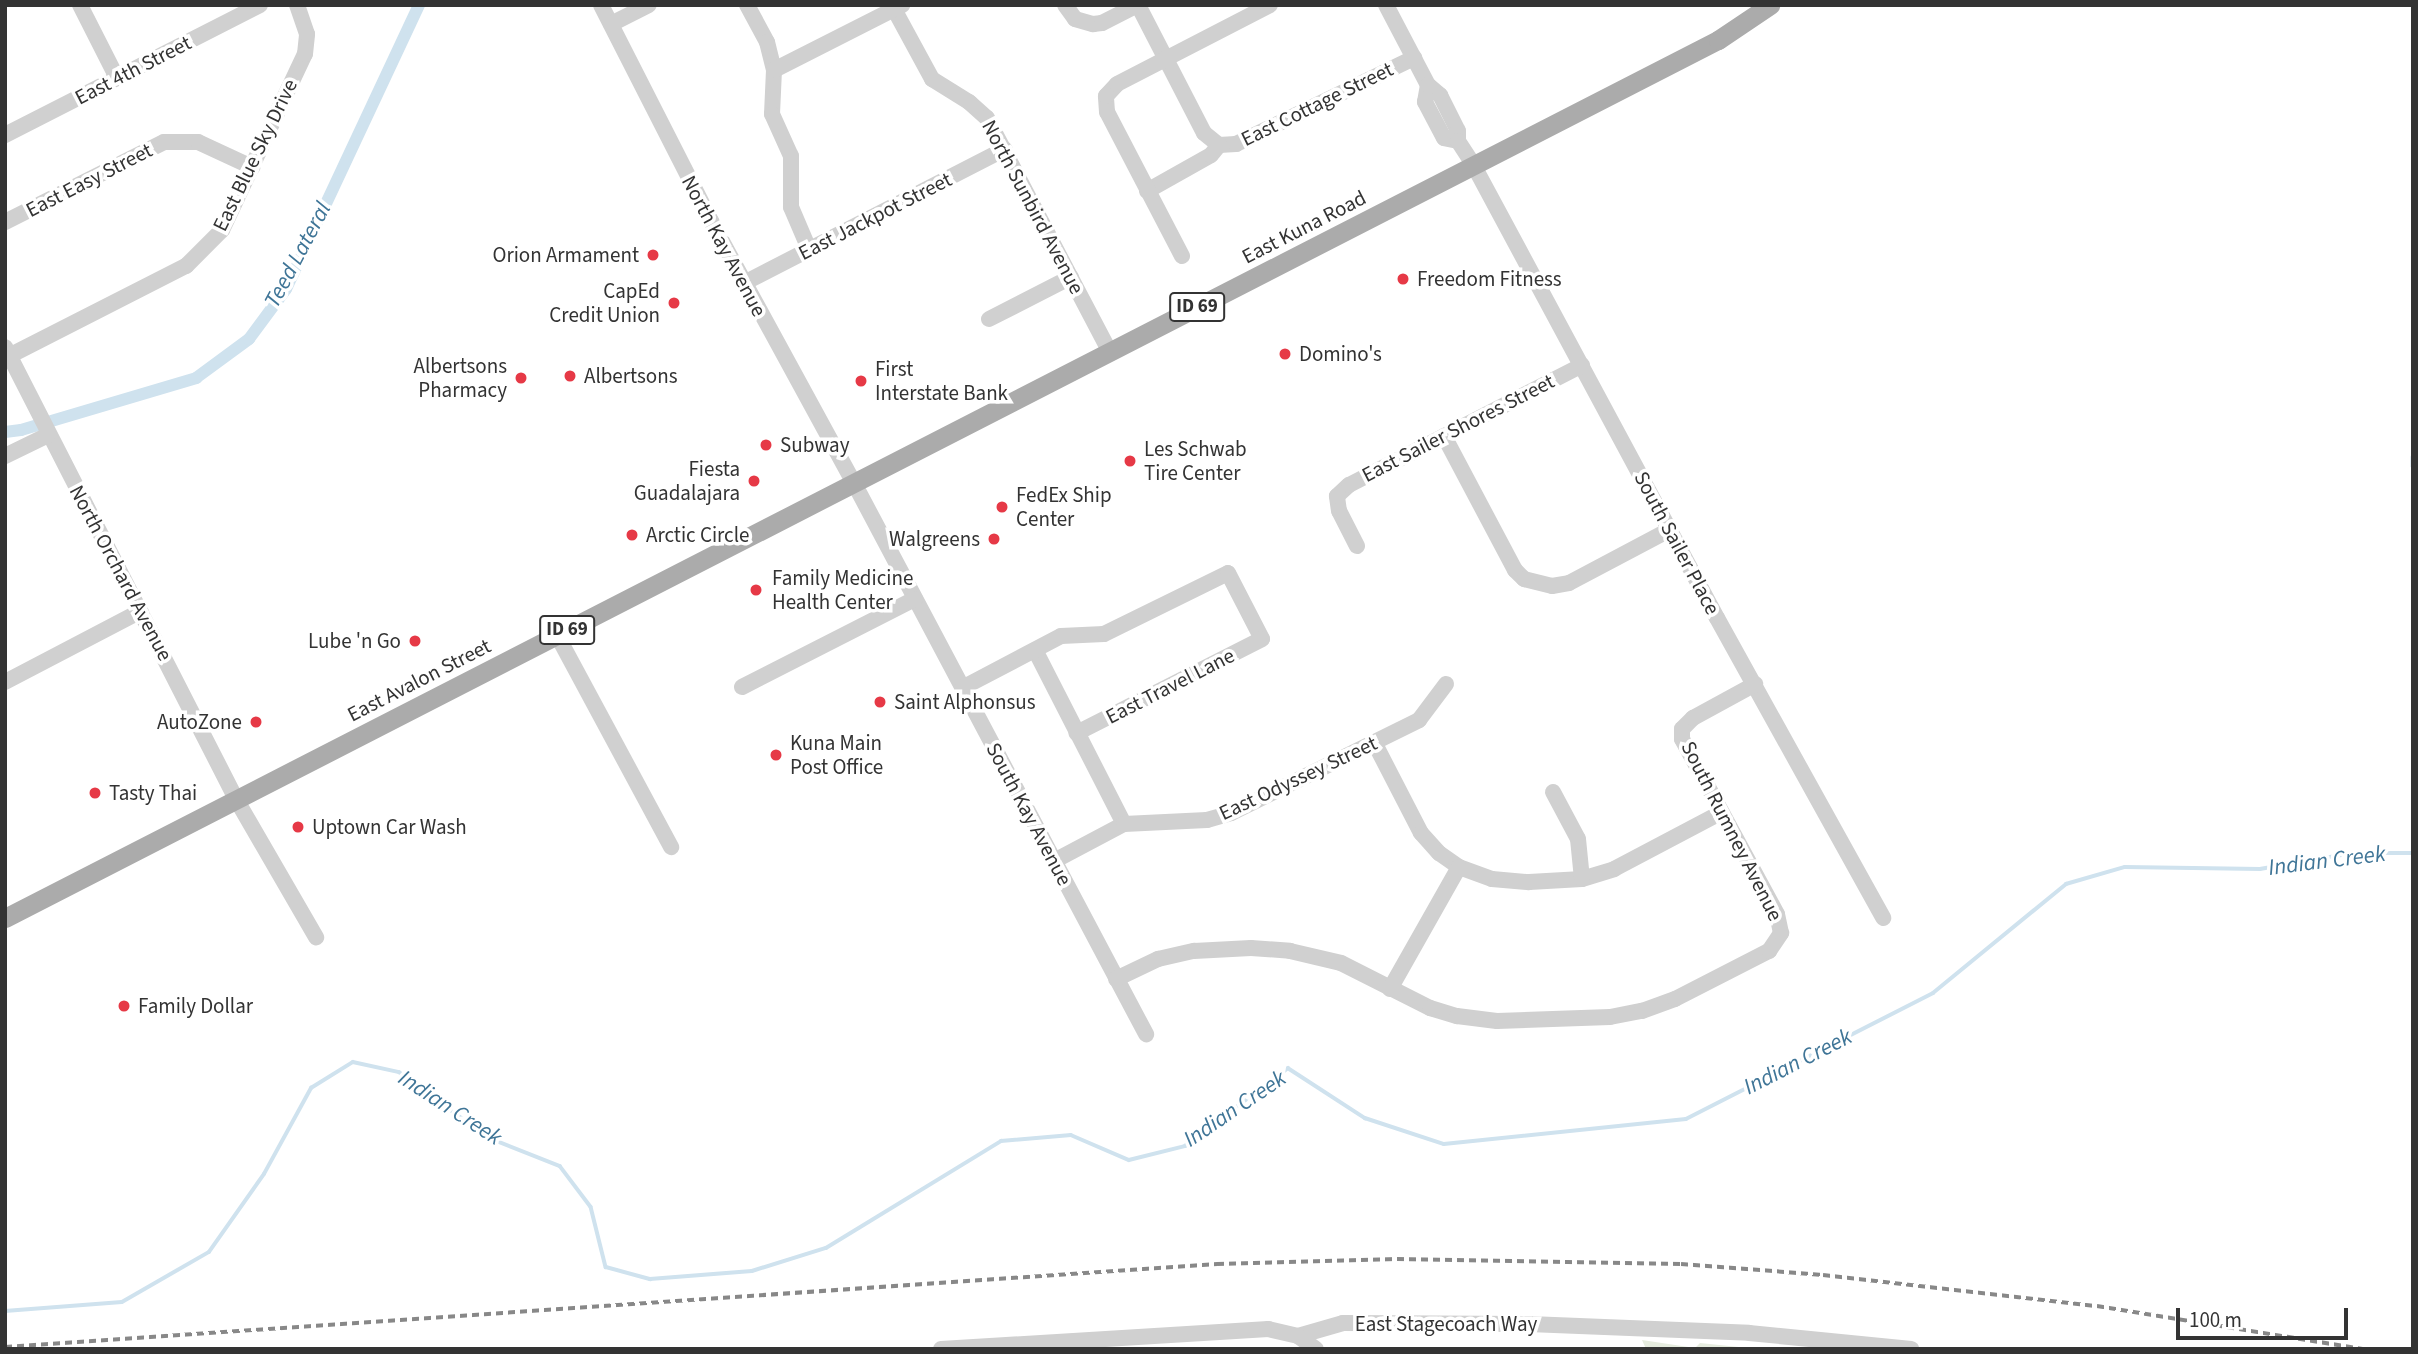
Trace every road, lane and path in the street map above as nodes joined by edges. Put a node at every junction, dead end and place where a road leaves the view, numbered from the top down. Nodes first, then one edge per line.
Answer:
1 (80, 5) edge
2 (260, 5) edge
3 (298, 5) edge
4 (601, 5) edge
5 (649, 5) edge
6 (747, 5) edge
7 (1065, 5) edge
8 (1138, 5) edge
9 (1270, 5) edge
10 (1386, 5) edge
11 (1770, 5) edge
12 (898, 7) edge
13 (611, 24) junction
14 (1414, 58) junction
15 (1166, 59) junction
16 (774, 70) junction
17 (117, 78) junction
18 (5, 135) edge
19 (1219, 145) junction
20 (1005, 149) junction
21 (1474, 166) junction
22 (252, 167) junction
23 (1147, 191) junction
24 (5, 222) edge
25 (809, 249) junction
26 (1182, 256) dead end
27 (1071, 277) junction
28 (744, 283) junction
29 (989, 319) dead end
30 (7, 352) edge
31 (1110, 352) junction
32 (1582, 365) junction
33 (45, 428) junction
34 (1444, 436) junction
35 (5, 457) edge
36 (854, 483) junction
37 (1669, 530) junction
38 (1357, 546) dead end
39 (915, 599) junction
40 (141, 611) junction
41 (557, 635) junction
42 (1035, 650) junction
43 (5, 682) edge
44 (1446, 684) dead end
45 (1755, 684) junction
46 (742, 687) dead end
47 (962, 688) junction
48 (1077, 733) junction
49 (1374, 743) junction
50 (1553, 792) dead end
51 (236, 799) junction
52 (1720, 813) junction
53 (1124, 824) junction
54 (671, 847) dead end
55 (1054, 862) junction
56 (1459, 867) junction
57 (1582, 879) junction
58 (5, 918) edge
59 (1883, 918) dead end
60 (316, 937) dead end
61 (1116, 979) junction
62 (1390, 989) junction
63 (1146, 1034) dead end
64 (1298, 1336) junction
65 (941, 1349) edge
66 (1316, 1349) edge
67 (1911, 1349) edge

1 - 17 street
2 - 17 street, East 4th Street
3 - 22 street, East Blue Sky Drive
4 - 13 street, North Kay Avenue
5 - 13 street
6 - 16 street
7 - 8 street
8 - 15 street
9 - 15 street
10 - 14 street, South Sailer Place
11 - 21 main road, East Kuna Road / ID 69
12 - 16 street
12 - 20 street, North Sunbird Avenue
13 - 28 street, North Kay Avenue
14 - 19 street, East Cottage Street
14 - 21 street, South Sailer Place
15 - 19 street
15 - 23 street
16 - 25 street
17 - 18 street, East 4th Street
19 - 23 street
20 - 25 street, East Jackpot Street
20 - 27 street, North Sunbird Avenue
21 - 31 main road, East Kuna Road / ID 69
21 - 32 street, South Sailer Place
22 - 24 street, East Easy Street
22 - 30 street, East Blue Sky Drive
23 - 26 street
25 - 28 street, East Jackpot Street
27 - 29 street
27 - 31 street, North Sunbird Avenue
28 - 36 street, North Kay Avenue
30 - 33 street, North Orchard Avenue
31 - 36 main road, East Kuna Road / ID 69
32 - 34 street, East Sailer Shores Street
32 - 37 street, South Sailer Place
33 - 35 street
33 - 40 street, North Orchard Avenue
34 - 37 street
34 - 38 street, East Sailer Shores Street
36 - 39 street, South Kay Avenue
36 - 41 main road, East Avalon Street / ID 69
37 - 45 street, South Sailer Place
39 - 46 street
39 - 47 street, South Kay Avenue
40 - 43 street
40 - 51 street, North Orchard Avenue
41 - 51 main road, East Avalon Street / ID 69
41 - 54 street
42 - 47 street
42 - 48 street
42 - 48 street, East Travel Lane
44 - 49 street, East Odyssey Street
45 - 52 street, South Rumney Avenue
45 - 59 street, South Sailer Place
47 - 55 street, South Kay Avenue
48 - 53 street
49 - 53 street, East Odyssey Street
49 - 56 street
50 - 57 street
51 - 58 main road, East Avalon Street
51 - 60 street, North Orchard Avenue
52 - 57 street
52 - 62 street, South Rumney Avenue
53 - 55 street, East Odyssey Street
55 - 61 street, South Kay Avenue
56 - 57 street
56 - 62 street
61 - 62 street
61 - 63 street, South Kay Avenue
64 - 65 street, East Stagecoach Way
64 - 66 street
64 - 67 street, East Stagecoach Way

